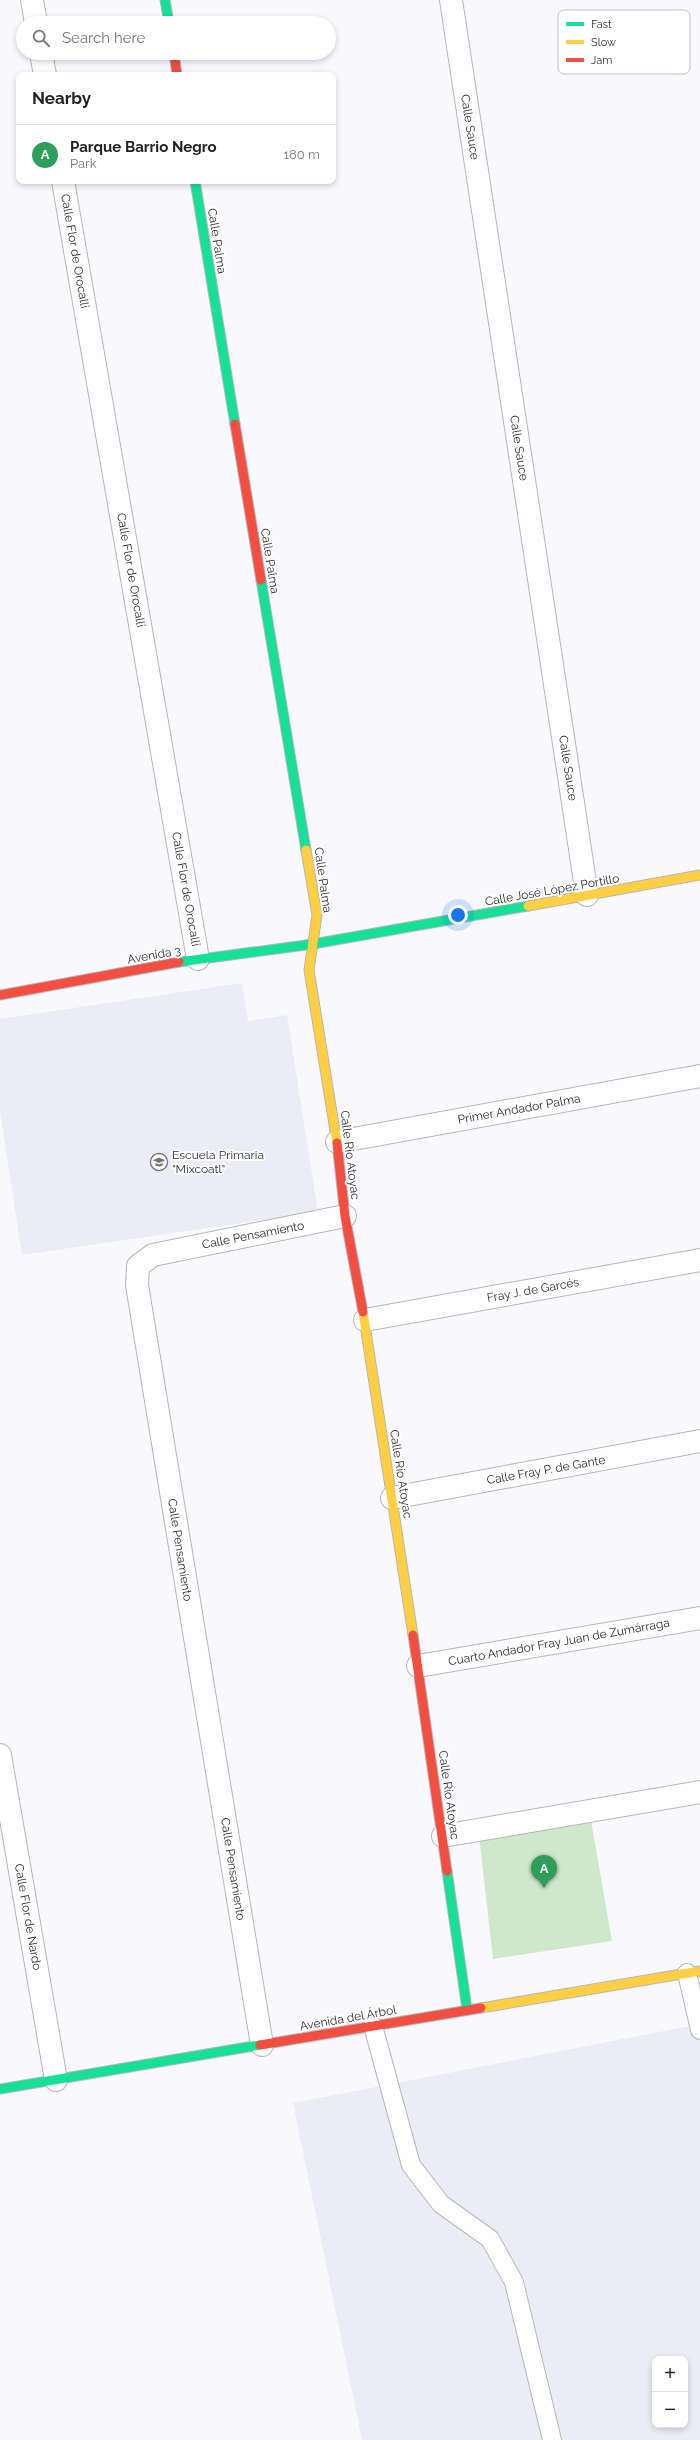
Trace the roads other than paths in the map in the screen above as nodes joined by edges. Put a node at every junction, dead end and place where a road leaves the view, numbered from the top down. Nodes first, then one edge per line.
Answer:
1 (32, 0) edge
2 (165, 0) edge
3 (451, 0) edge
4 (35, 16) edge
5 (168, 16) edge
6 (42, 60) edge
7 (175, 60) edge
8 (44, 72) edge
9 (177, 72) edge
10 (64, 184) edge
11 (195, 184) edge
12 (700, 875) edge
13 (587, 895) junction
14 (313, 944) junction
15 (198, 959) junction
16 (0, 994) edge
17 (700, 1076) edge
18 (337, 1142) junction
19 (345, 1216) junction
20 (700, 1260) edge
21 (365, 1320) junction
22 (700, 1442) edge
23 (392, 1498) junction
24 (700, 1618) edge
25 (418, 1666) junction
26 (0, 1755) edge
27 (700, 1792) edge
28 (443, 1836) junction
29 (694, 1972) edge
30 (467, 2009) junction
31 (373, 2026) junction
32 (700, 2030) edge
33 (262, 2045) junction
34 (56, 2080) junction
35 (0, 2089) edge
36 (552, 2440) edge

1 - 4 street
2 - 5 street
3 - 13 street, Calle Sauce
6 - 8 street
7 - 9 street
10 - 15 street, Calle Flor de Orocalli
11 - 14 street, Calle Palma
12 - 13 street, Calle José López Portillo
13 - 14 street, Calle José López Portillo
14 - 15 street, Avenida 3
14 - 18 street, Calle Río Atoyac
15 - 16 street, Avenida 3
17 - 18 street, Primer Andador Palma
18 - 19 street, Calle Río Atoyac
19 - 21 street, Calle Río Atoyac
19 - 33 street, Calle Pensamiento
20 - 21 street, Fray J. de Garcés
21 - 23 street, Calle Río Atoyac
22 - 23 street, Calle Fray P. de Gante
23 - 25 street, Calle Río Atoyac
24 - 25 street, Cuarto Andador Fray Juan de Zumárraga
25 - 28 street, Calle Río Atoyac
26 - 34 street, Calle Flor de Nardo
27 - 28 street
28 - 30 street, Calle Río Atoyac
29 - 30 street, Avenida del Árbol
29 - 32 lane
30 - 31 street, Avenida del Árbol
31 - 33 street, Avenida del Árbol
31 - 36 lane
33 - 34 street, Avenida del Árbol
34 - 35 street, Avenida del Árbol

